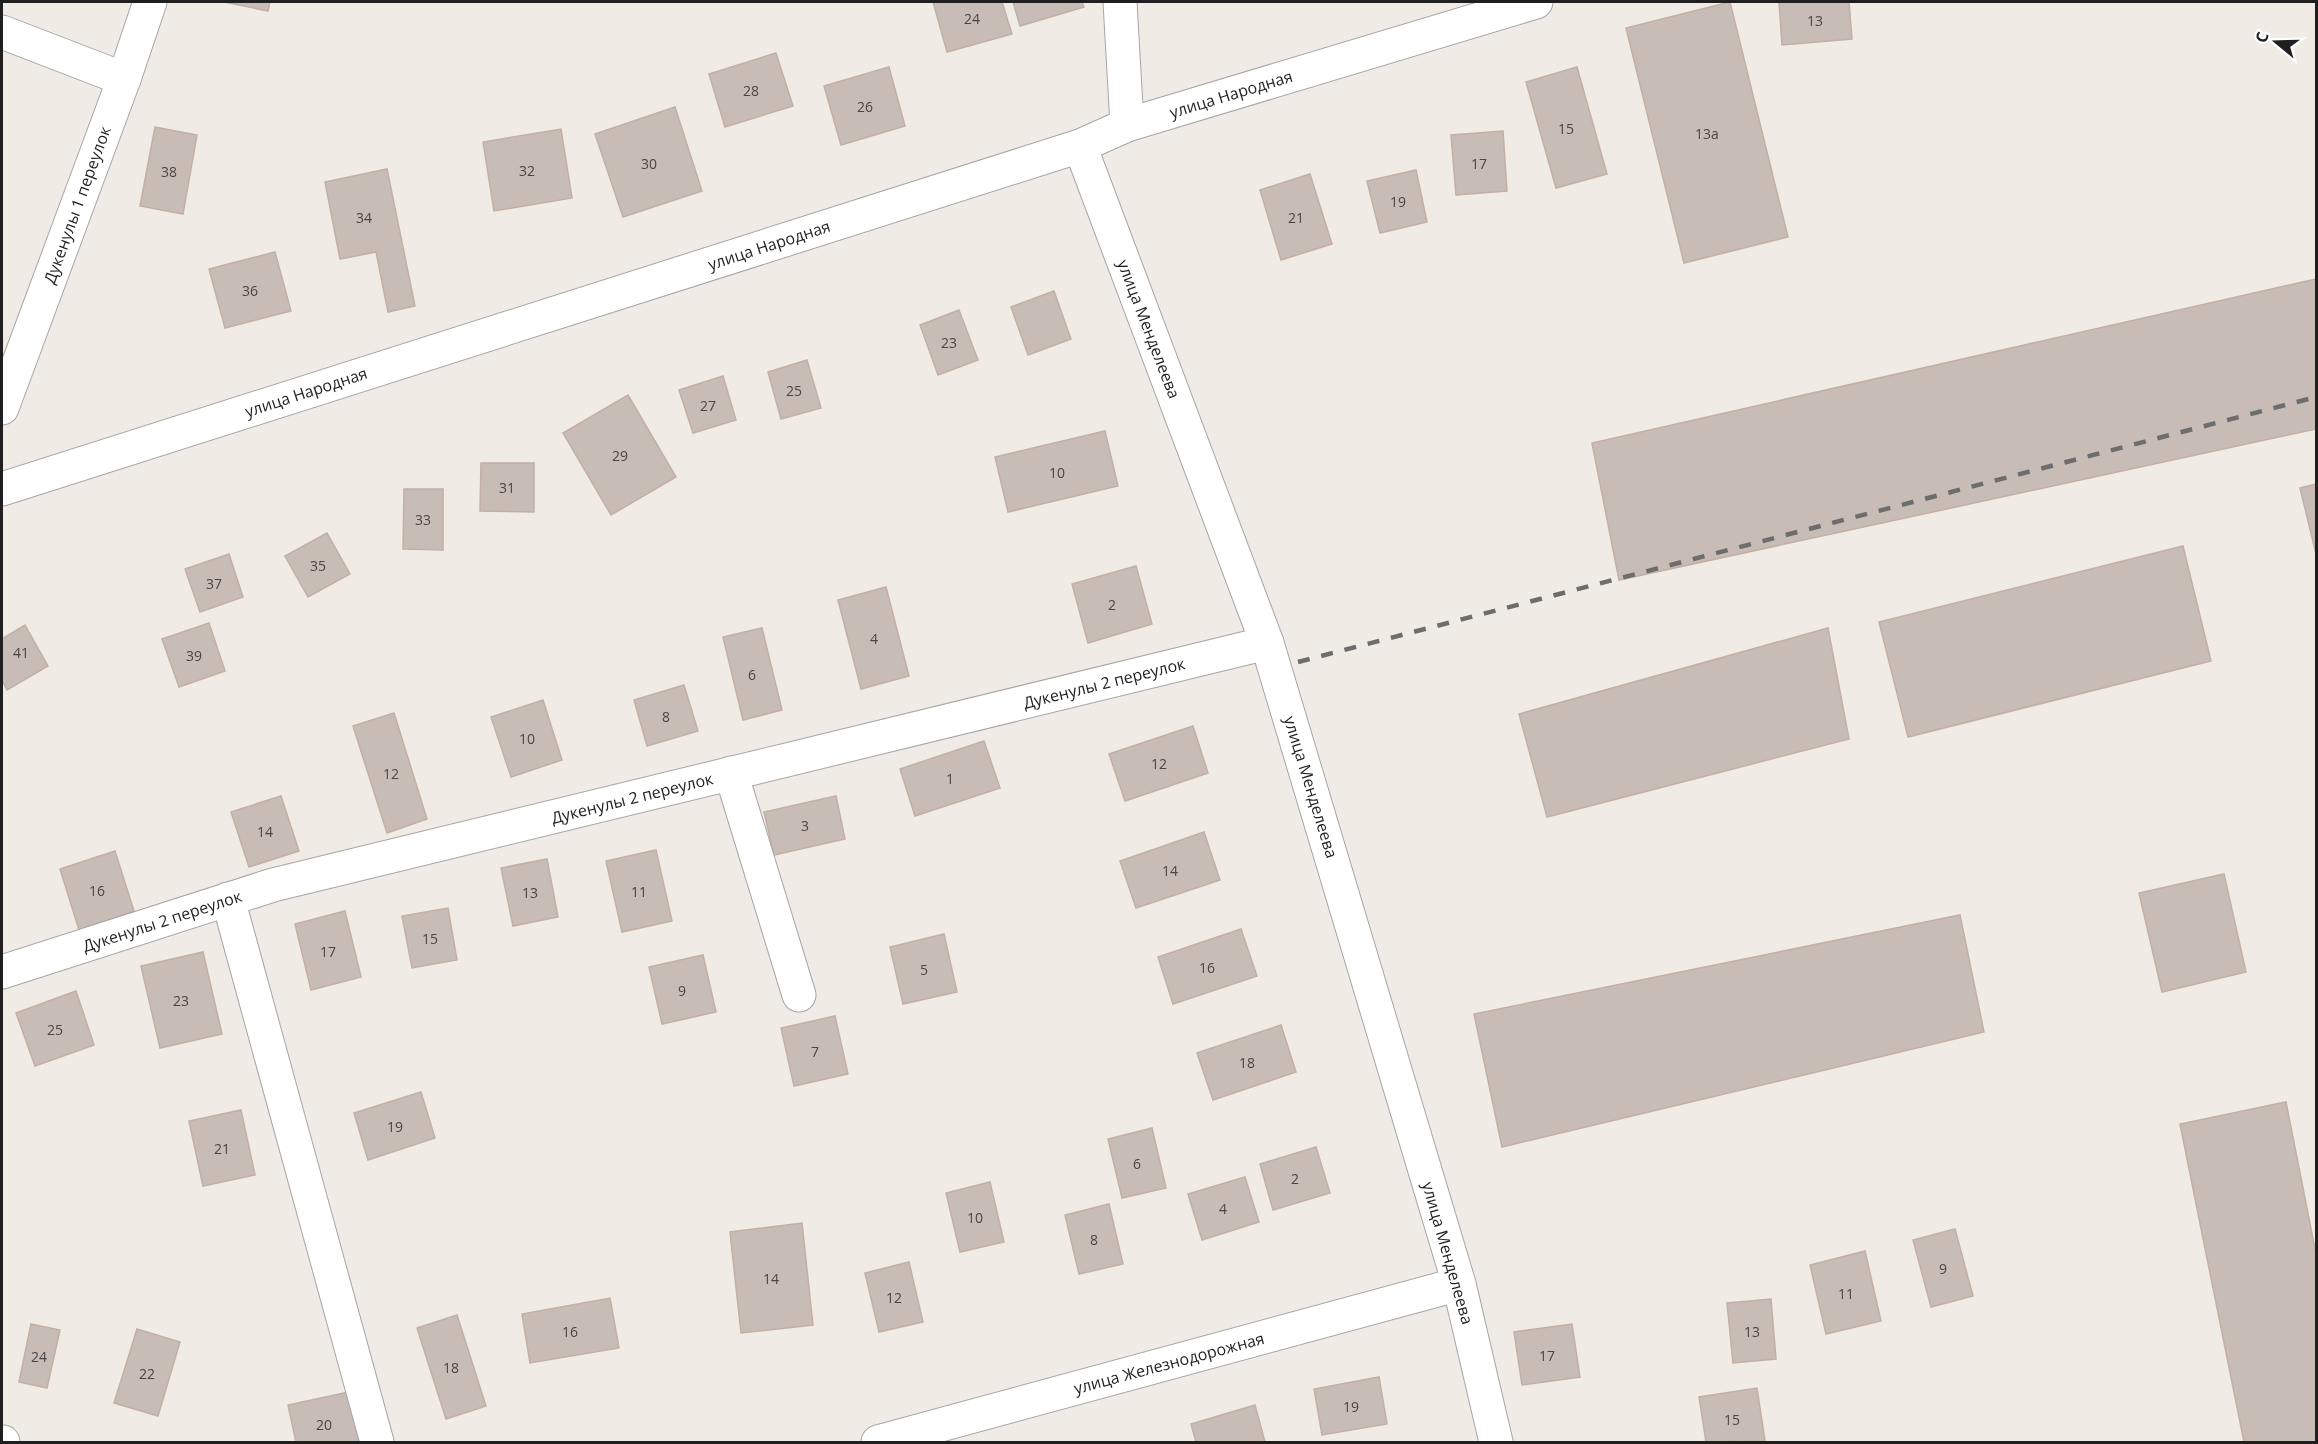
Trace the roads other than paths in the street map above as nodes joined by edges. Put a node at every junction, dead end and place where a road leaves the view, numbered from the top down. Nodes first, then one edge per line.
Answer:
1 (150, 2) edge
2 (1120, 2) edge
3 (1536, 2) edge
4 (2, 32) edge
5 (124, 80) junction
6 (1127, 125) junction
7 (1080, 146) junction
8 (2, 408) edge
9 (2, 489) edge
10 (1267, 643) junction
11 (731, 774) junction
12 (228, 899) junction
13 (2, 972) edge
14 (799, 995) dead end
15 (1459, 1284) junction
16 (377, 1443) edge
17 (878, 1443) edge
18 (1496, 1443) edge

1 - 5 street, Дукенулы 1 переулок
2 - 6 street
3 - 6 street, улица Народная
4 - 5 street
5 - 8 street, Дукенулы 1 переулок
6 - 7 street, улица Народная
7 - 9 street, улица Народная
7 - 10 street, улица Менделеева
10 - 11 street, Дукенулы 2 переулок
10 - 15 street, улица Менделеева
11 - 12 street, Дукенулы 2 переулок
11 - 14 street
12 - 13 street, Дукенулы 2 переулок
12 - 16 street
15 - 17 street, улица Железнодорожная
15 - 18 street, улица Менделеева

